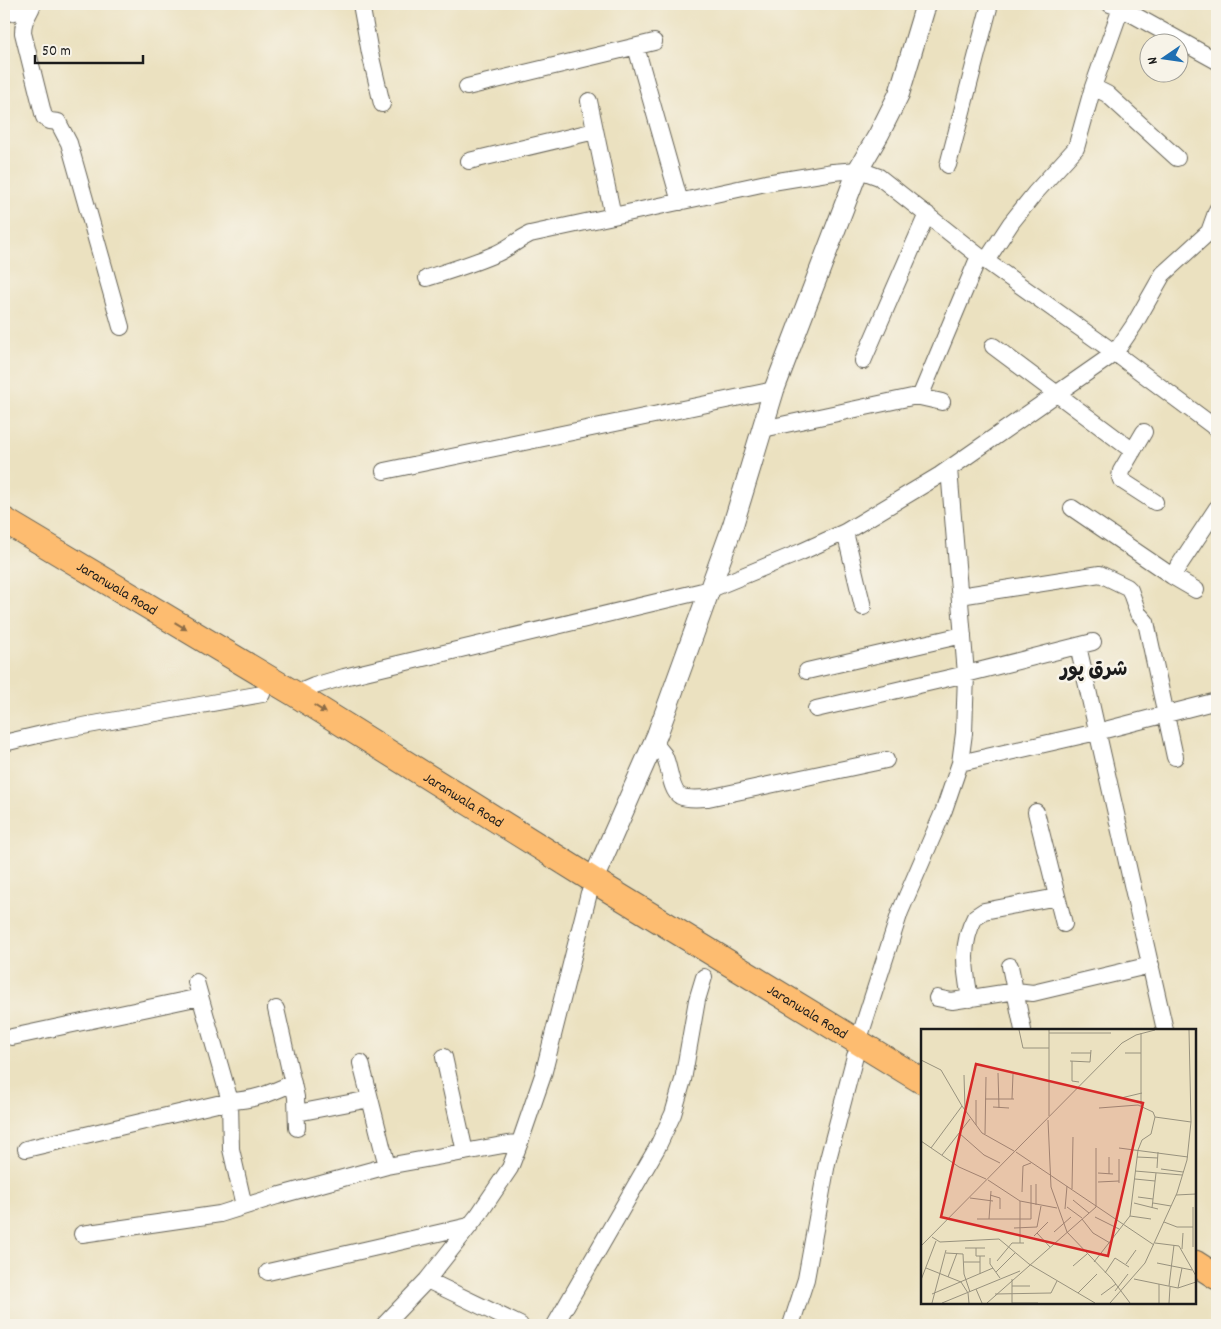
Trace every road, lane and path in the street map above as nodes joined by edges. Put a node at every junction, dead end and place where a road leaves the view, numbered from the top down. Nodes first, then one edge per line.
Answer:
1 (361, 4) edge
2 (926, 4) edge
3 (990, 4) edge
4 (1116, 6) edge
5 (32, 7) edge
6 (4, 14) edge
7 (654, 42) dead end
8 (636, 47) junction
9 (1217, 61) edge
10 (1093, 87) junction
11 (467, 88) dead end
12 (589, 101) dead end
13 (382, 104) dead end
14 (595, 130) junction
15 (1177, 158) dead end
16 (469, 161) dead end
17 (948, 165) dead end
18 (858, 170) junction
19 (680, 202) junction
20 (1217, 210) edge
21 (927, 214) junction
22 (613, 216) junction
23 (982, 259) junction
24 (427, 278) dead end
25 (121, 327) dead end
26 (993, 346) dead end
27 (1115, 353) junction
28 (863, 361) dead end
29 (774, 390) junction
30 (1057, 395) junction
31 (920, 397) junction
32 (942, 402) dead end
33 (763, 429) junction
34 (1217, 429) edge
35 (1144, 432) dead end
36 (1133, 451) junction
37 (948, 469) junction
38 (384, 471) dead end
39 (1155, 502) dead end
40 (1072, 508) dead end
41 (1217, 508) edge
42 (4, 520) edge
43 (846, 532) junction
44 (4, 538) edge
45 (1172, 576) junction
46 (711, 588) junction
47 (1196, 590) dead end
48 (960, 596) junction
49 (863, 607) dead end
50 (963, 635) junction
51 (807, 671) dead end
52 (966, 674) junction
53 (262, 694) junction
54 (295, 694) junction
55 (1217, 701) edge
56 (816, 708) dead end
57 (1165, 715) junction
58 (1097, 732) junction
59 (653, 742) junction
60 (4, 743) edge
61 (1175, 758) dead end
62 (886, 760) dead end
63 (960, 763) junction
64 (1036, 812) dead end
65 (591, 886) junction
66 (1057, 897) junction
67 (1064, 924) dead end
68 (1150, 965) junction
69 (1010, 966) dead end
70 (704, 977) dead end
71 (1016, 991) junction
72 (937, 998) dead end
73 (970, 999) junction
74 (276, 1009) dead end
75 (1022, 1029) edge
76 (1165, 1029) edge
77 (12, 1037) dead end
78 (856, 1049) junction
79 (444, 1057) dead end
80 (361, 1063) dead end
81 (921, 1080) edge
82 (293, 1083) junction
83 (921, 1096) edge
84 (370, 1099) junction
85 (230, 1101) junction
86 (520, 1142) junction
87 (26, 1149) dead end
88 (465, 1152) junction
89 (387, 1166) junction
90 (244, 1206) junction
91 (469, 1226) junction
92 (82, 1234) dead end
93 (1196, 1247) edge
94 (1217, 1259) edge
95 (1196, 1264) edge
96 (268, 1272) dead end
97 (1217, 1277) edge
98 (427, 1280) junction
99 (384, 1325) edge
100 (520, 1325) edge
101 (555, 1325) edge
102 (791, 1325) edge

1 - 13 street
2 - 18 street
3 - 17 street
4 - 9 street
4 - 10 street
5 - 6 street
5 - 25 street
7 - 8 street
8 - 11 street
8 - 19 street
10 - 15 street
10 - 23 street
12 - 14 street
14 - 16 street
14 - 22 street
18 - 19 street
18 - 21 street
18 - 29 street
19 - 22 street
20 - 27 street
21 - 23 street
21 - 28 street
22 - 24 street
23 - 27 street
23 - 31 street
26 - 30 street
27 - 30 street
27 - 34 street
29 - 33 street
29 - 38 street
30 - 36 street
30 - 37 street
31 - 32 street
31 - 33 street
33 - 46 street
35 - 36 street
36 - 39 street
37 - 43 street
37 - 48 street
40 - 45 street
41 - 45 street
42 -> 54 main road, Jaranwala Road
43 - 46 street
43 - 49 street
44 - 53 main road, Jaranwala Road
45 - 47 street
46 - 54 street
46 - 59 street
48 - 50 street
48 - 57 street
50 - 51 street
50 - 52 street
52 - 56 street
52 - 58 street
52 - 63 street
53 - 60 street
53 - 65 main road, Jaranwala Road
54 -> 65 main road, Jaranwala Road
55 - 57 street
57 - 58 street
57 - 61 street
58 - 63 street
58 - 68 street
59 - 62 street
59 - 65 street
63 - 78 street
64 - 66 street
65 - 78 main road, Jaranwala Road
65 - 86 street
66 - 67 street
66 - 73 street
68 - 71 street
68 - 76 street
69 - 71 street
70 - 101 street
71 - 73 street
71 - 75 street
72 - 73 street
74 - 82 street
77 - 85 street
78 - 81 main road, Jaranwala Road
78 - 83 main road, Jaranwala Road
78 - 102 street
79 - 88 street
80 - 84 street
82 - 84 street
82 - 85 street
84 - 89 street
85 - 87 street
85 - 90 street
86 - 88 street
86 - 91 street
88 - 89 street
89 - 90 street
90 - 92 street
91 - 96 street
91 - 98 street
93 - 94 main road
95 - 97 main road
98 - 99 street
98 - 100 street

